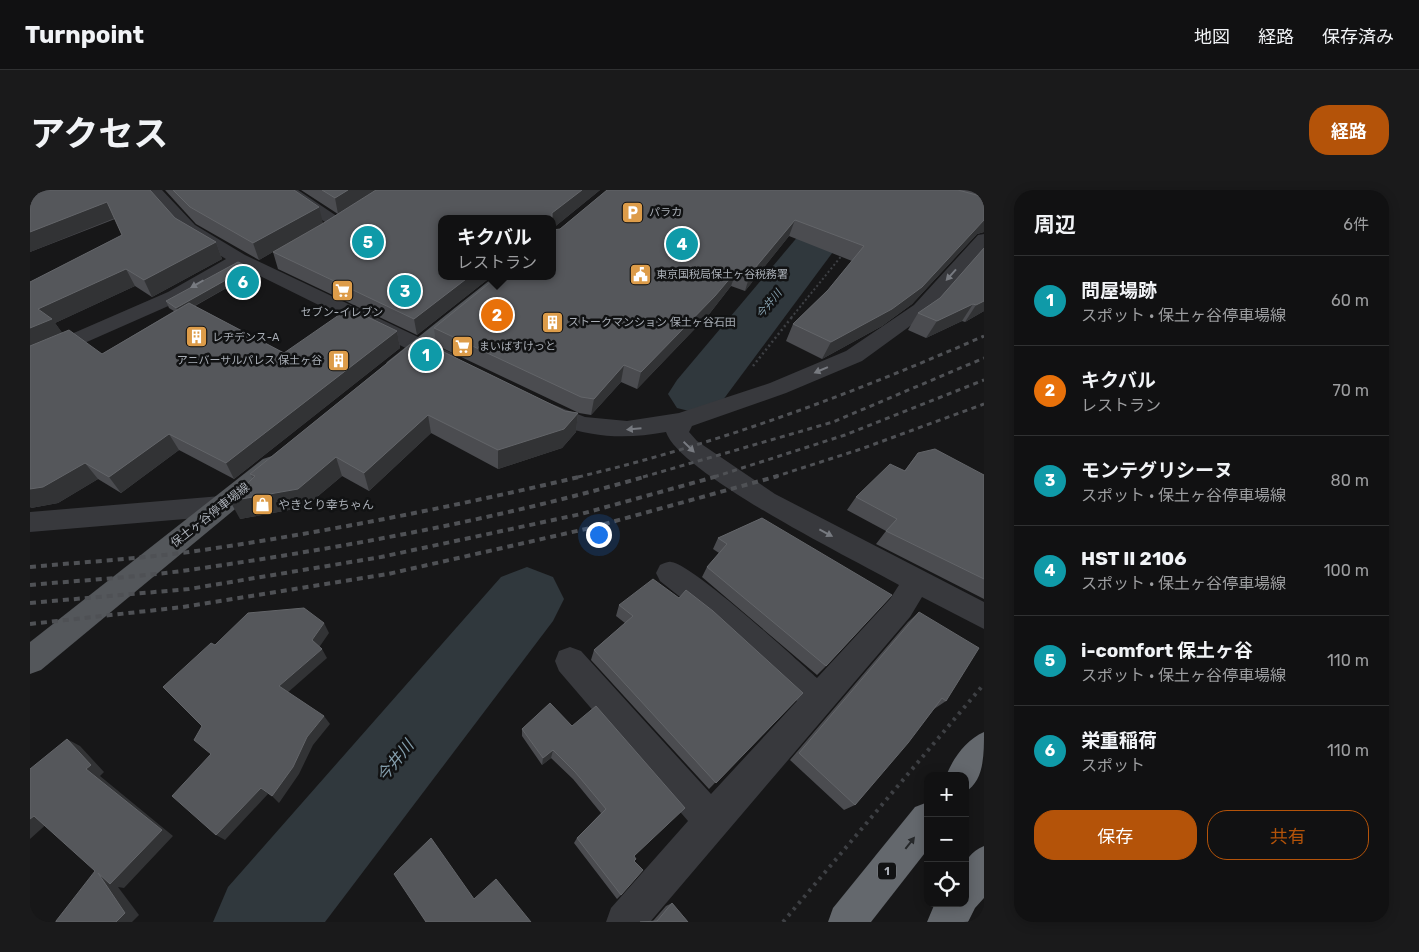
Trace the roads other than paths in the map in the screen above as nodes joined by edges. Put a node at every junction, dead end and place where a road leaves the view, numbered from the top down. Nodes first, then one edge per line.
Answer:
1 (153, 190) edge
2 (287, 190) edge
3 (354, 213) edge
4 (984, 239) edge
5 (239, 259) junction
6 (276, 260) edge
7 (258, 270) junction
8 (502, 280) edge
9 (420, 346) junction
10 (30, 360) edge
11 (466, 369) edge
12 (377, 381) edge
13 (528, 400) edge
14 (682, 421) junction
15 (291, 450) edge
16 (221, 506) junction
17 (30, 522) edge
18 (670, 573) dead end
19 (917, 580) junction
20 (984, 616) edge
21 (30, 660) edge
22 (570, 661) dead end
23 (818, 698) junction
24 (984, 749) edge
25 (966, 772) edge
26 (711, 821) junction
27 (924, 825) edge
28 (984, 865) edge
29 (969, 887) edge
30 (955, 907) edge
31 (625, 922) edge
32 (847, 922) edge
33 (946, 922) edge

1 - 5 street
2 - 3 street
4 -> 14 street
5 - 7 street
5 -> 10 street
6 - 7 street
7 - 9 street
8 - 9 main road
9 - 11 street
9 - 12 main road
14 -> 13 street
14 -> 19 street
15 - 16 main road, 保土ヶ谷停車場線
16 - 17 street
16 - 21 main road, 保土ヶ谷停車場線
18 - 23 street
19 - 20 street
19 - 23 street
22 - 26 street
23 - 26 street
24 - 25 highway
26 - 31 street
32 -> 27 highway, 1
28 - 29 highway
30 - 33 highway

